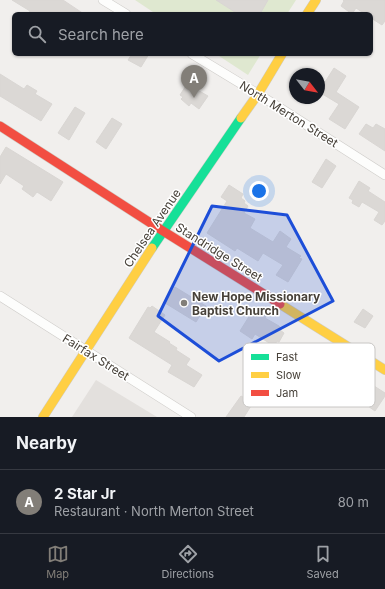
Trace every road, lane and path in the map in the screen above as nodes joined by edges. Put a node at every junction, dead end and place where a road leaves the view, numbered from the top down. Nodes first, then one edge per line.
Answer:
1 (103, 0) edge
2 (316, 0) edge
3 (123, 12) edge
4 (308, 12) edge
5 (195, 56) edge
6 (281, 56) edge
7 (258, 94) junction
8 (0, 126) edge
9 (385, 176) edge
10 (164, 231) junction
11 (0, 296) edge
12 (342, 343) edge
13 (86, 351) junction
14 (375, 364) edge
15 (385, 370) edge
16 (43, 417) edge
17 (191, 417) edge

1 - 3 street
2 - 4 main road
5 - 7 street, North Merton Street
6 - 7 main road, Chelsea Avenue
7 - 9 street, North Merton Street
7 - 10 main road, Chelsea Avenue
8 - 10 main road, Standridge Street
10 - 12 main road, Standridge Street
10 - 13 main road, Chelsea Avenue
11 - 13 street, Fairfax Street
13 - 16 main road, Chelsea Avenue
13 - 17 street, Fairfax Street
14 - 15 main road, Standridge Street

